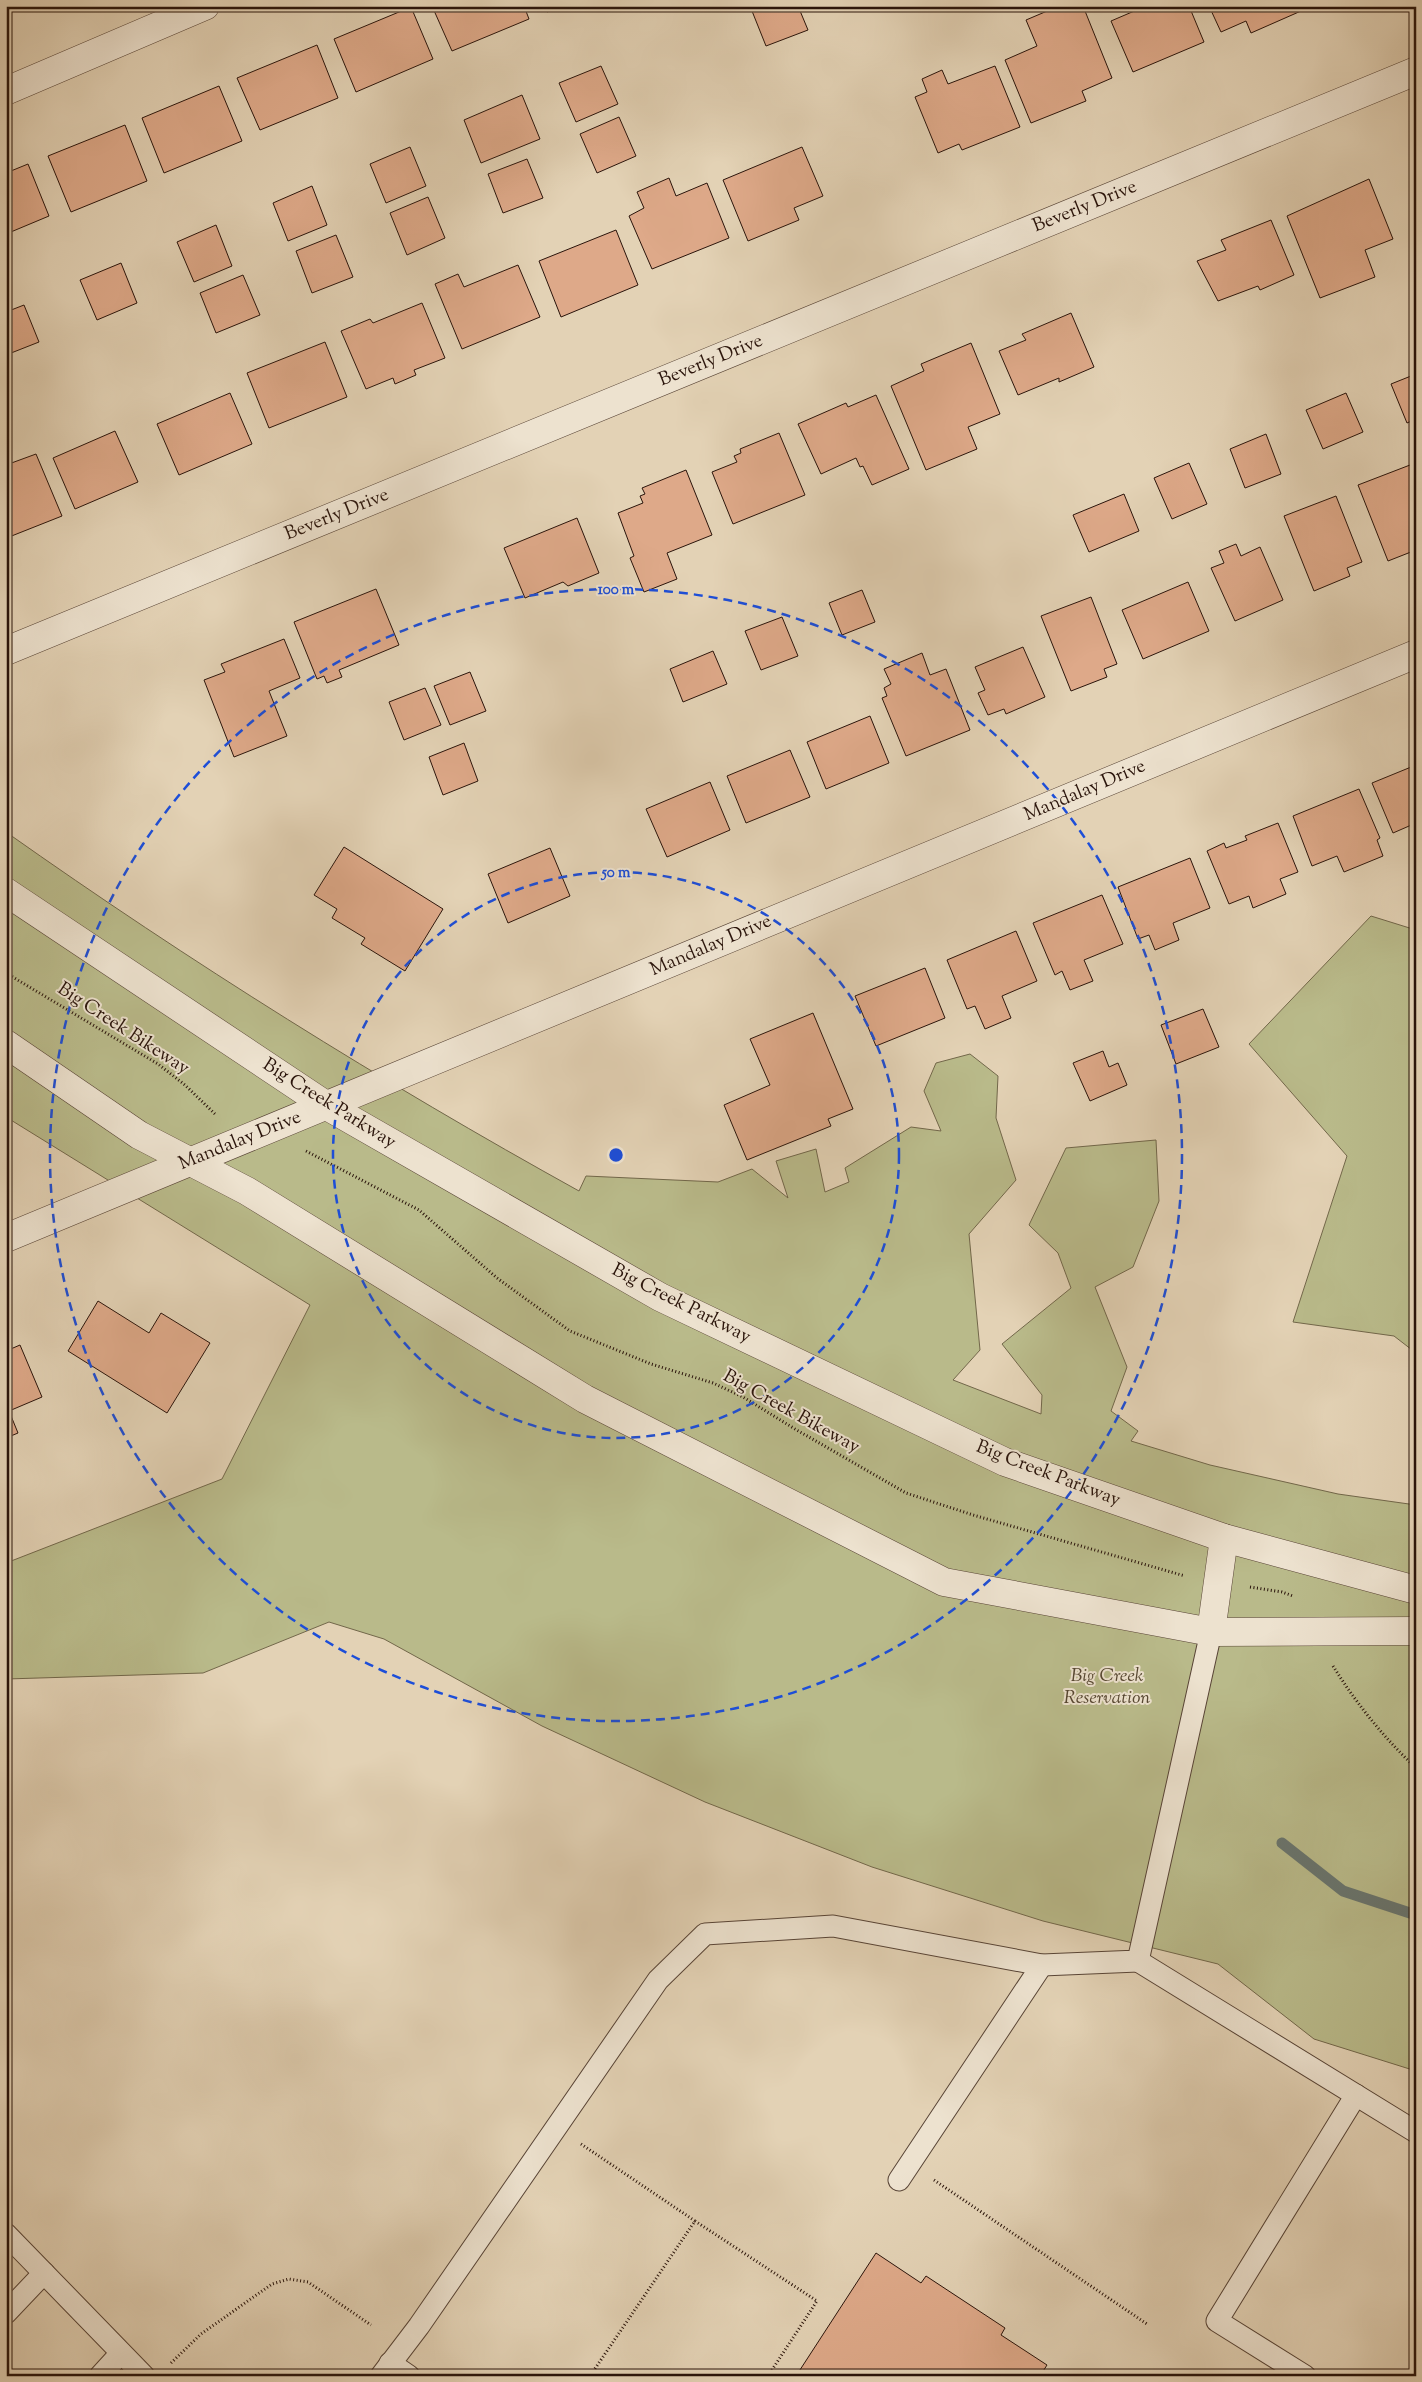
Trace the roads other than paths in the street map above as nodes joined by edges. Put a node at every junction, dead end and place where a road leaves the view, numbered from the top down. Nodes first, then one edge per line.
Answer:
1 (205, 6) edge
2 (1416, 71) edge
3 (6, 91) edge
4 (6, 651) edge
5 (1416, 654) edge
6 (6, 892) edge
7 (6, 1044) edge
8 (327, 1106) junction
9 (191, 1162) junction
10 (6, 1238) edge
11 (1224, 1538) junction
12 (1416, 1590) edge
13 (1416, 1631) edge
14 (1211, 1632) junction
15 (1138, 1961) junction
16 (1042, 1965) junction
17 (1356, 2095) junction
18 (1416, 2132) edge
19 (904, 2172) road end
20 (6, 2234) edge
21 (44, 2273) junction
22 (6, 2313) edge
23 (121, 2353) junction
24 (385, 2370) edge
25 (100, 2376) edge
26 (144, 2376) edge
27 (409, 2376) edge
28 (1305, 2376) edge

1 - 3 street
2 - 4 street, Beverly Drive
5 - 8 street, Mandalay Drive
6 - 8 street, Big Creek Parkway
7 - 9 street
8 - 9 street, Mandalay Drive
8 - 11 street, Big Creek Parkway
9 - 10 street, Mandalay Drive
9 - 14 street
11 - 12 street, Big Creek Parkway
11 - 14 street
13 - 14 street
14 - 15 lane
15 - 16 lane
15 - 17 lane
16 - 19 lane
16 - 24 lane
17 - 18 lane
17 - 28 lane
20 - 21 lane
21 - 22 lane
21 - 23 lane
23 - 25 lane
23 - 26 lane
24 - 27 lane

